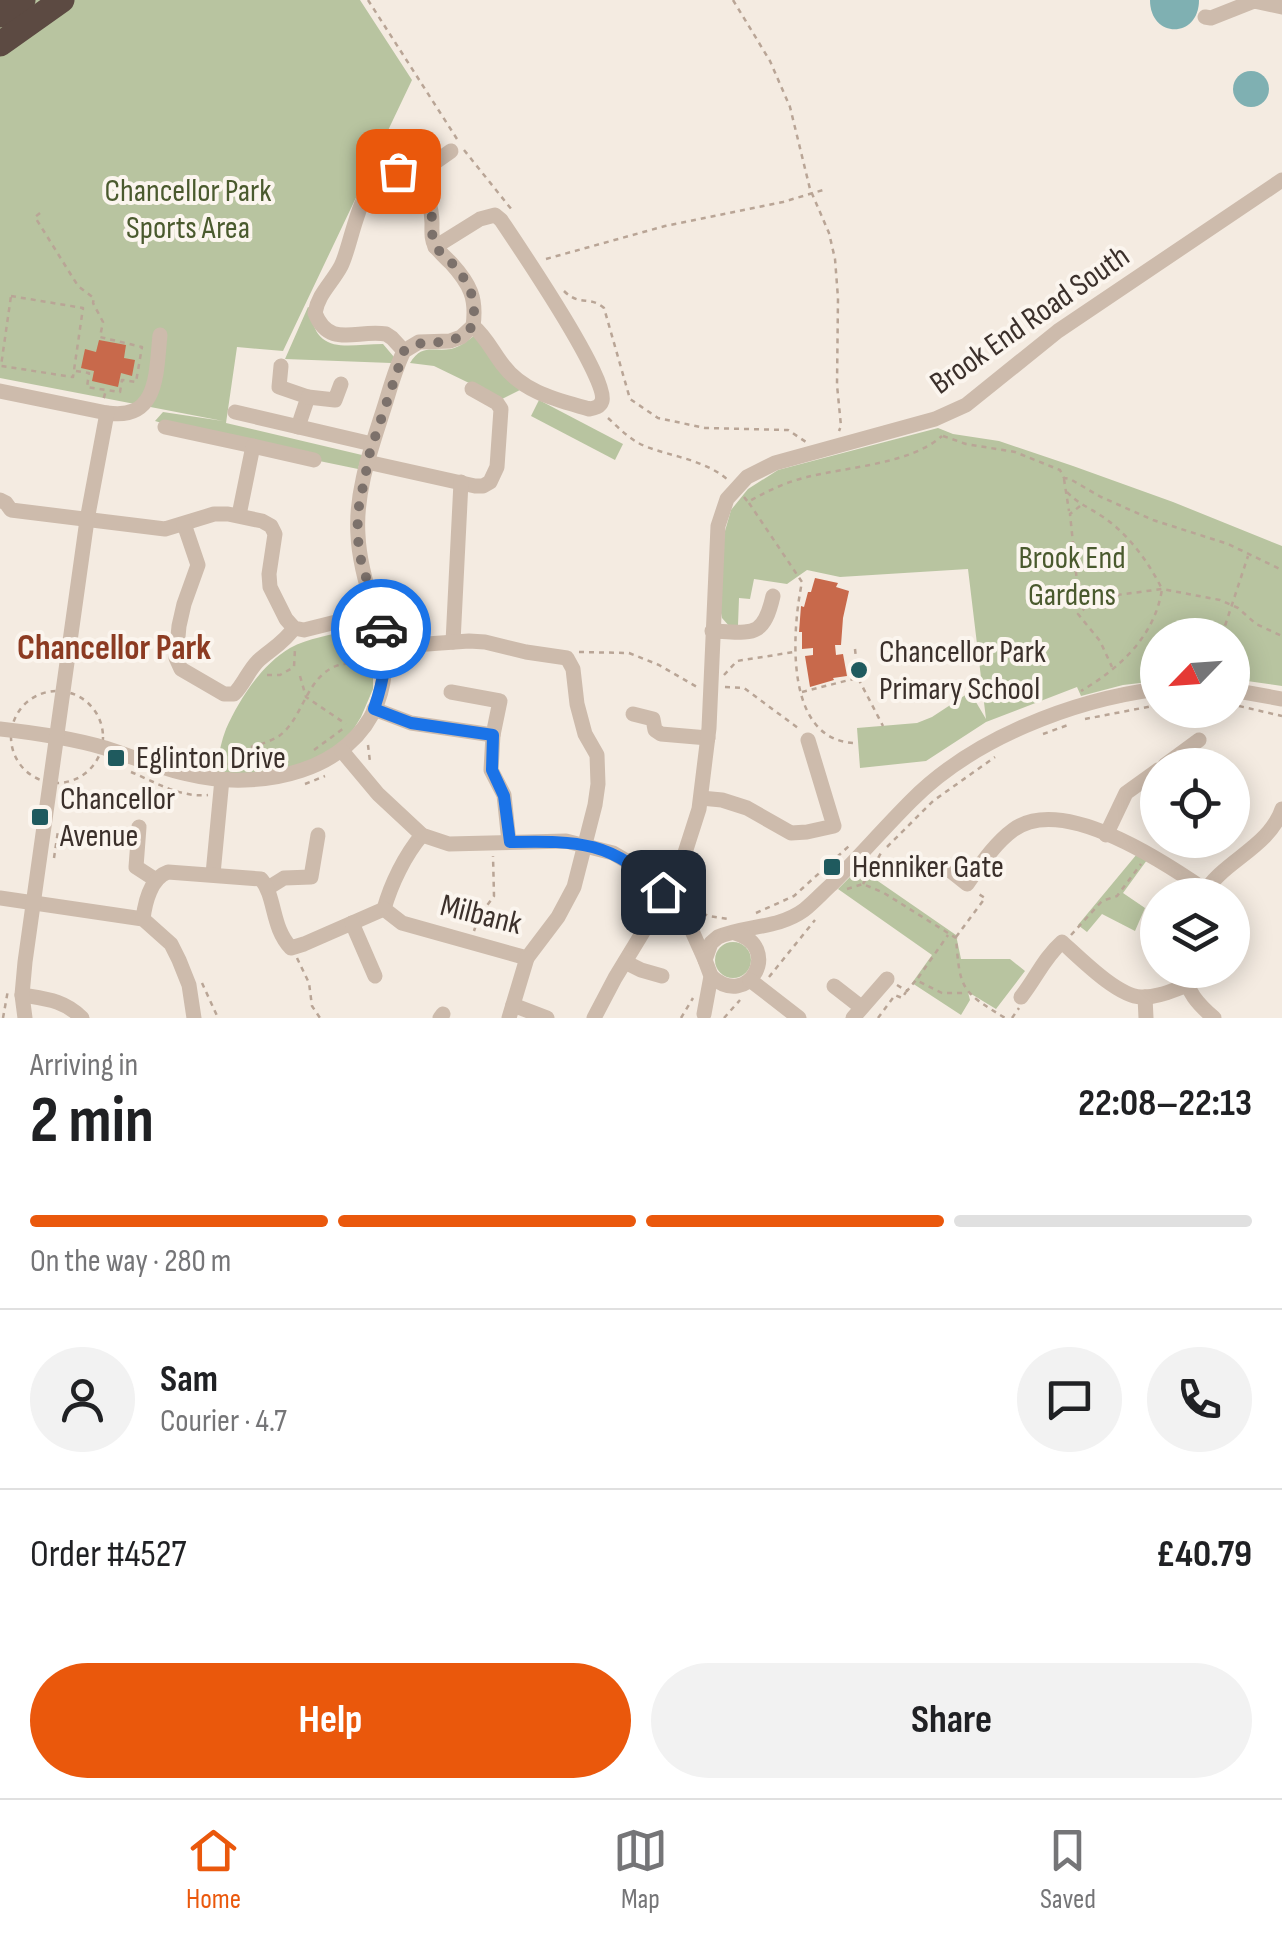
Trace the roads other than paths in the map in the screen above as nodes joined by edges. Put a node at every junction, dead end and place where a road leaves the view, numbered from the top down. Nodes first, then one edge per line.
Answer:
1 (23, 0) edge
2 (62, 0) edge
3 (1282, 7) edge
4 (0, 15) edge
5 (1204, 17) dead end
6 (0, 44) edge
7 (451, 151) dead end
8 (414, 177) junction
9 (1282, 180) edge
10 (435, 247) junction
11 (473, 326) junction
12 (160, 336) dead end
13 (404, 351) junction
14 (282, 366) dead end
15 (341, 384) dead end
16 (472, 389) dead end
17 (0, 391) edge
18 (308, 397) junction
19 (518, 399) dead end
20 (501, 409) junction
21 (103, 412) junction
22 (235, 412) dead end
23 (298, 426) junction
24 (165, 427) dead end
25 (372, 444) junction
26 (254, 446) junction
27 (314, 460) dead end
28 (367, 462) junction
29 (461, 482) junction
30 (6, 505) edge
31 (239, 516) junction
32 (87, 520) junction
33 (0, 524) edge
34 (184, 524) junction
35 (772, 596) dead end
36 (376, 615) junction
37 (712, 631) junction
38 (292, 632) junction
39 (453, 642) junction
40 (385, 655) junction
41 (450, 692) dead end
42 (1140, 693) edge
43 (1250, 693) edge
44 (1282, 699) edge
45 (374, 709) junction
46 (633, 714) dead end
47 (7, 730) edge
48 (493, 735) junction
49 (58, 736) junction
50 (708, 738) junction
51 (808, 740) dead end
52 (1199, 740) dead end
53 (1188, 748) edge
54 (342, 751) junction
55 (222, 779) junction
56 (1140, 783) edge
57 (701, 798) junction
58 (1280, 820) edge
59 (140, 826) dead end
60 (318, 835) dead end
61 (422, 835) junction
62 (1106, 835) junction
63 (510, 842) junction
64 (585, 846) junction
65 (952, 872) dead end
66 (213, 874) junction
67 (1183, 878) edge
68 (1215, 878) edge
69 (156, 880) junction
70 (268, 888) junction
71 (663, 892) junction
72 (0, 898) edge
73 (34, 903) junction
74 (384, 909) junction
75 (656, 916) dead end
76 (143, 919) junction
77 (688, 922) junction
78 (783, 922) junction
79 (352, 923) junction
80 (730, 933) junction
81 (759, 956) junction
82 (528, 958) junction
83 (705, 960) junction
84 (626, 962) junction
85 (375, 976) dead end
86 (662, 976) dead end
87 (711, 976) junction
88 (887, 979) road end
89 (756, 984) junction
90 (834, 986) dead end
91 (734, 987) junction
92 (1171, 988) edge
93 (1191, 988) edge
94 (22, 994) junction
95 (1145, 996) junction
96 (1021, 997) dead end
97 (511, 1012) edge
98 (857, 1013) edge
99 (702, 1016) edge
100 (24, 1018) edge
101 (82, 1018) edge
102 (194, 1018) edge
103 (547, 1018) edge
104 (594, 1018) edge
105 (800, 1018) edge
106 (1146, 1018) edge
107 (1214, 1018) edge

1 - 4 highway
2 - 6 highway
3 - 5 street
7 - 8 street
8 - 10 street
8 - 13 street
9 - 37 street, Brook End Road South
10 - 11 street
10 - 11 street
11 - 13 street
12 - 21 street
13 - 25 street
14 - 18 street
15 - 18 street
16 - 20 street
17 - 21 street
18 - 23 street
19 - 20 street
20 - 29 street
21 - 32 street
22 - 23 street
23 - 25 street
24 - 26 street
25 - 28 street
26 - 27 street
26 - 31 street
28 - 29 street
28 - 36 street
29 - 39 street
30 - 32 street
30 - 33 street
31 - 34 street
31 - 38 street
32 - 34 street
32 - 49 street
34 - 38 street
35 - 37 street
36 - 38 street
36 - 40 street
37 - 50 street
39 - 40 street
39 - 64 street, Milbank
40 - 45 street
41 - 48 street
42 - 78 street
43 - 44 street
45 - 48 street
45 - 54 street
46 - 50 street
47 - 49 street
48 - 63 street
49 - 55 street
49 - 73 street
50 - 57 street
51 - 57 street
52 - 53 street
54 - 55 street
54 - 61 street
55 - 66 street
56 - 62 street
57 - 71 street
58 - 68 street
59 - 69 street
60 - 70 street
61 - 63 street
61 - 74 street, Milbank
62 - 65 street
62 - 67 street
63 - 64 street
64 - 71 street
64 - 82 street, Milbank
66 - 69 street
66 - 70 street
69 - 76 street
70 - 79 street
71 - 77 street
72 - 73 street
73 - 76 street
73 - 94 street
74 - 79 street
74 - 82 street, Milbank
75 - 84 street
76 - 102 street
77 - 80 street
77 - 83 street
78 - 80 street
78 - 81 street
79 - 85 street
80 - 81 street
80 - 83 street
81 - 89 street
82 - 97 street
83 - 87 street
84 - 86 street
84 - 104 street
87 - 91 street
87 - 99 street
88 - 98 street
89 - 91 street
89 - 105 street
90 - 98 street
91 - 99 street
92 - 95 street
93 - 107 street
94 - 100 street
94 - 101 street
95 - 96 street
95 - 106 street
97 - 103 street

